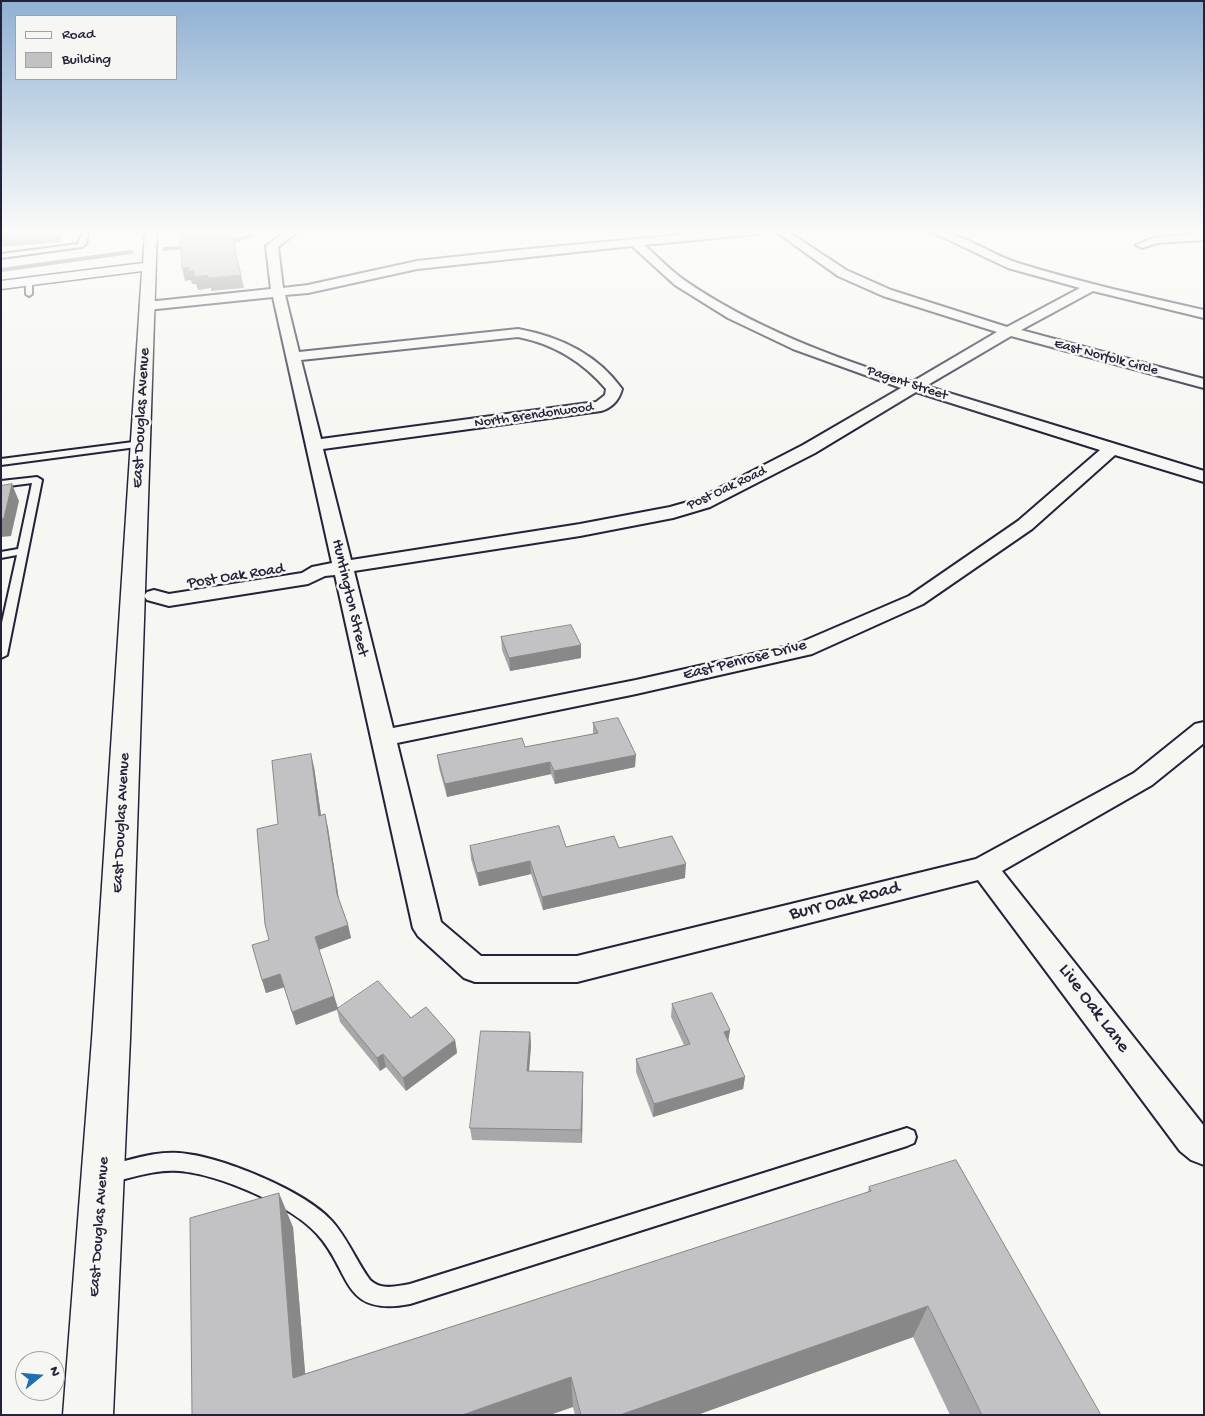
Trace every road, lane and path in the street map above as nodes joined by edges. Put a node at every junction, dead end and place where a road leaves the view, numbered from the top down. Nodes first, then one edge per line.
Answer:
1 (147, 297) edge
2 (230, 297) edge
3 (279, 297) edge
4 (703, 297) edge
5 (900, 297) edge
6 (1072, 297) edge
7 (1133, 297) edge
8 (147, 306) junction
9 (1204, 314) edge
10 (1008, 332) junction
11 (292, 357) junction
12 (1204, 384) edge
13 (915, 387) junction
14 (141, 444) junction
15 (313, 445) junction
16 (1113, 448) junction
17 (1, 462) edge
18 (1204, 477) edge
19 (1, 484) edge
20 (23, 552) junction
21 (1, 555) edge
22 (342, 567) junction
23 (319, 570) joint
24 (144, 598) junction
25 (1, 655) edge
26 (1204, 730) edge
27 (383, 738) junction
28 (984, 868) junction
29 (457, 953) joint
30 (907, 1137) dead end
31 (1204, 1148) edge
32 (103, 1175) junction
33 (88, 1415) edge

1 - 8 street, East Douglas Avenue
2 - 8 street
3 - 11 street, Huntington Street
4 - 13 street, Pagent Street
5 - 10 street, East Norfolk Circle
6 - 10 street, Post Oak Road
7 - 9 street
8 - 14 street, East Douglas Avenue
10 - 12 street, East Norfolk Circle
10 - 13 street, Post Oak Road
11 - 15 street, Huntington Street
11 - 15 street, North Brendonwood
13 - 16 street, Pagent Street
13 - 22 street, Post Oak Road
14 - 17 lane
14 - 24 street, East Douglas Avenue
15 - 22 street, Huntington Street
16 - 18 street, Pagent Street
16 - 27 street, East Penrose Drive
19 - 20 lane
20 - 21 lane
20 - 25 lane
22 - 23 street, Post Oak Road
22 - 27 street, Huntington Street
23 - 24 street, Post Oak Road
24 - 32 street, East Douglas Avenue
26 - 28 street, Burr Oak Road
27 - 29 street, Huntington Street
28 - 29 street, Burr Oak Road
28 - 31 street, Live Oak Lane
30 - 32 lane
32 - 33 street, East Douglas Avenue

